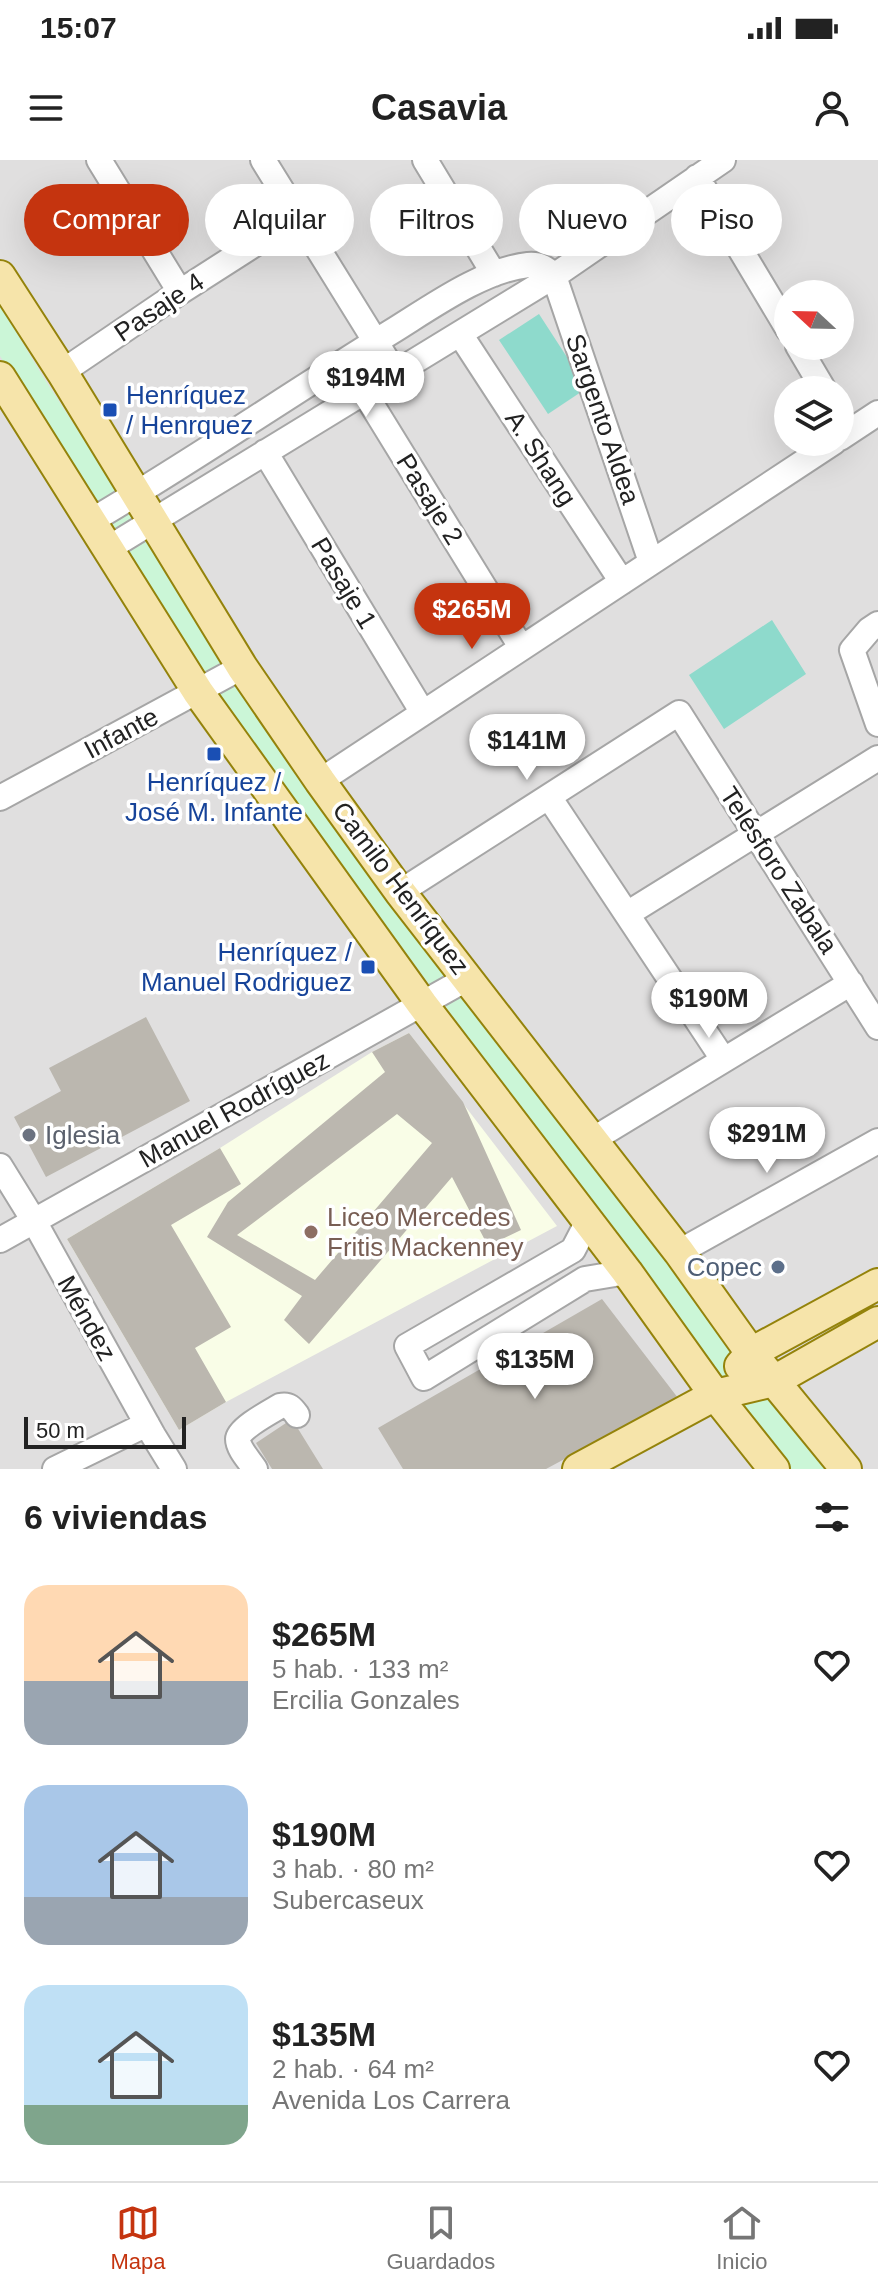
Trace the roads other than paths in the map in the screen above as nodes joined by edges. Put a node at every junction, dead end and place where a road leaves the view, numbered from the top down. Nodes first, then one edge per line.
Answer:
1 (99, 160) edge
2 (263, 160) edge
3 (425, 160) edge
4 (723, 160) edge
5 (697, 177) junction
6 (277, 184) edge
7 (236, 256) edge
8 (321, 256) edge
9 (494, 274) junction
10 (0, 276) edge
11 (554, 276) junction
12 (180, 292) junction
13 (774, 306) edge
14 (460, 334) junction
15 (374, 342) junction
16 (62, 372) junction
17 (395, 373) junction
18 (0, 377) edge
19 (364, 392) junction
20 (878, 413) edge
21 (854, 425) edge
22 (265, 452) junction
23 (806, 456) edge
24 (137, 494) junction
25 (91, 521) junction
26 (153, 521) junction
27 (109, 548) junction
28 (651, 562) junction
29 (622, 582) junction
30 (878, 624) edge
31 (521, 647) junction
32 (242, 667) junction
33 (198, 692) junction
34 (423, 713) junction
35 (878, 724) edge
36 (878, 758) edge
37 (320, 781) junction
38 (549, 797) junction
39 (0, 798) edge
40 (756, 834) junction
41 (400, 892) junction
42 (627, 914) junction
43 (468, 978) junction
44 (851, 983) junction
45 (422, 1004) junction
46 (878, 1027) edge
47 (723, 1059) junction
48 (592, 1140) junction
49 (878, 1141) edge
50 (0, 1166) edge
51 (34, 1221) junction
52 (587, 1223) junction
53 (0, 1240) edge
54 (679, 1252) junction
55 (627, 1272) junction
56 (878, 1284) edge
57 (878, 1322) edge
58 (751, 1353) junction
59 (774, 1381) junction
60 (715, 1395) junction
61 (297, 1415) dead end
62 (147, 1424) junction
63 (55, 1469) edge
64 (174, 1469) edge
65 (255, 1469) edge
66 (578, 1469) edge
67 (774, 1469) edge
68 (846, 1469) edge

1 - 12 street
2 - 6 street
3 - 9 street
4 - 5 street
5 - 11 street
5 - 13 street
7 - 12 street, Pasaje 4
8 - 15 street
9 - 11 street
9 - 15 street
10 - 16 main road, Camilo Henríquez
11 - 14 street
11 - 28 street, Sargento Aldea
12 - 16 street, Pasaje 4
14 - 17 street
14 - 29 street, A. Shang
15 - 17 street
15 - 24 street
16 - 24 main road, Camilo Henríquez
17 - 19 street
18 - 25 main road, Camilo Henríquez
19 - 22 street
19 - 31 street, Pasaje 2
20 - 21 street
22 - 26 street
22 - 34 street, Pasaje 1
23 - 28 street
24 - 25 street
24 - 26 main road, Camilo Henríquez
25 - 27 main road, Camilo Henríquez
26 - 27 street
26 - 32 main road, Camilo Henríquez
27 - 33 main road, Camilo Henríquez
28 - 29 street
29 - 31 street
30 - 35 street
31 - 34 street
32 - 33 street, Infante
32 - 37 main road, Camilo Henríquez
33 - 39 street, Infante
33 - 45 main road, Camilo Henríquez
34 - 37 street
36 - 40 street
37 - 41 main road, Camilo Henríquez
38 - 40 street, Telésforo Zabala
38 - 41 street
38 - 42 street
40 - 42 street
40 - 44 street, Telésforo Zabala
41 - 43 main road, Camilo Henríquez
42 - 47 street
43 - 45 street, Manuel Rodríguez
43 - 48 main road, Camilo Henríquez
44 - 46 street, Telésforo Zabala
44 - 47 street
45 - 51 street, Manuel Rodríguez
45 - 52 main road, Camilo Henríquez
47 - 48 street
48 - 54 main road, Camilo Henríquez
49 - 54 street
50 - 51 street, Méndez
51 - 53 street, Manuel Rodríguez
51 - 62 street, Méndez
52 - 55 main road, Camilo Henríquez
52 - 55 street
54 - 58 main road, Camilo Henríquez
55 - 60 main road, Camilo Henríquez
56 - 58 main road
57 - 59 main road
58 - 59 main road, Camilo Henríquez
58 - 60 main road
59 - 60 main road
59 - 68 main road, Camilo Henríquez
60 - 66 main road
60 - 67 main road, Camilo Henríquez
61 - 65 street
62 - 63 street
62 - 64 street, Méndez

